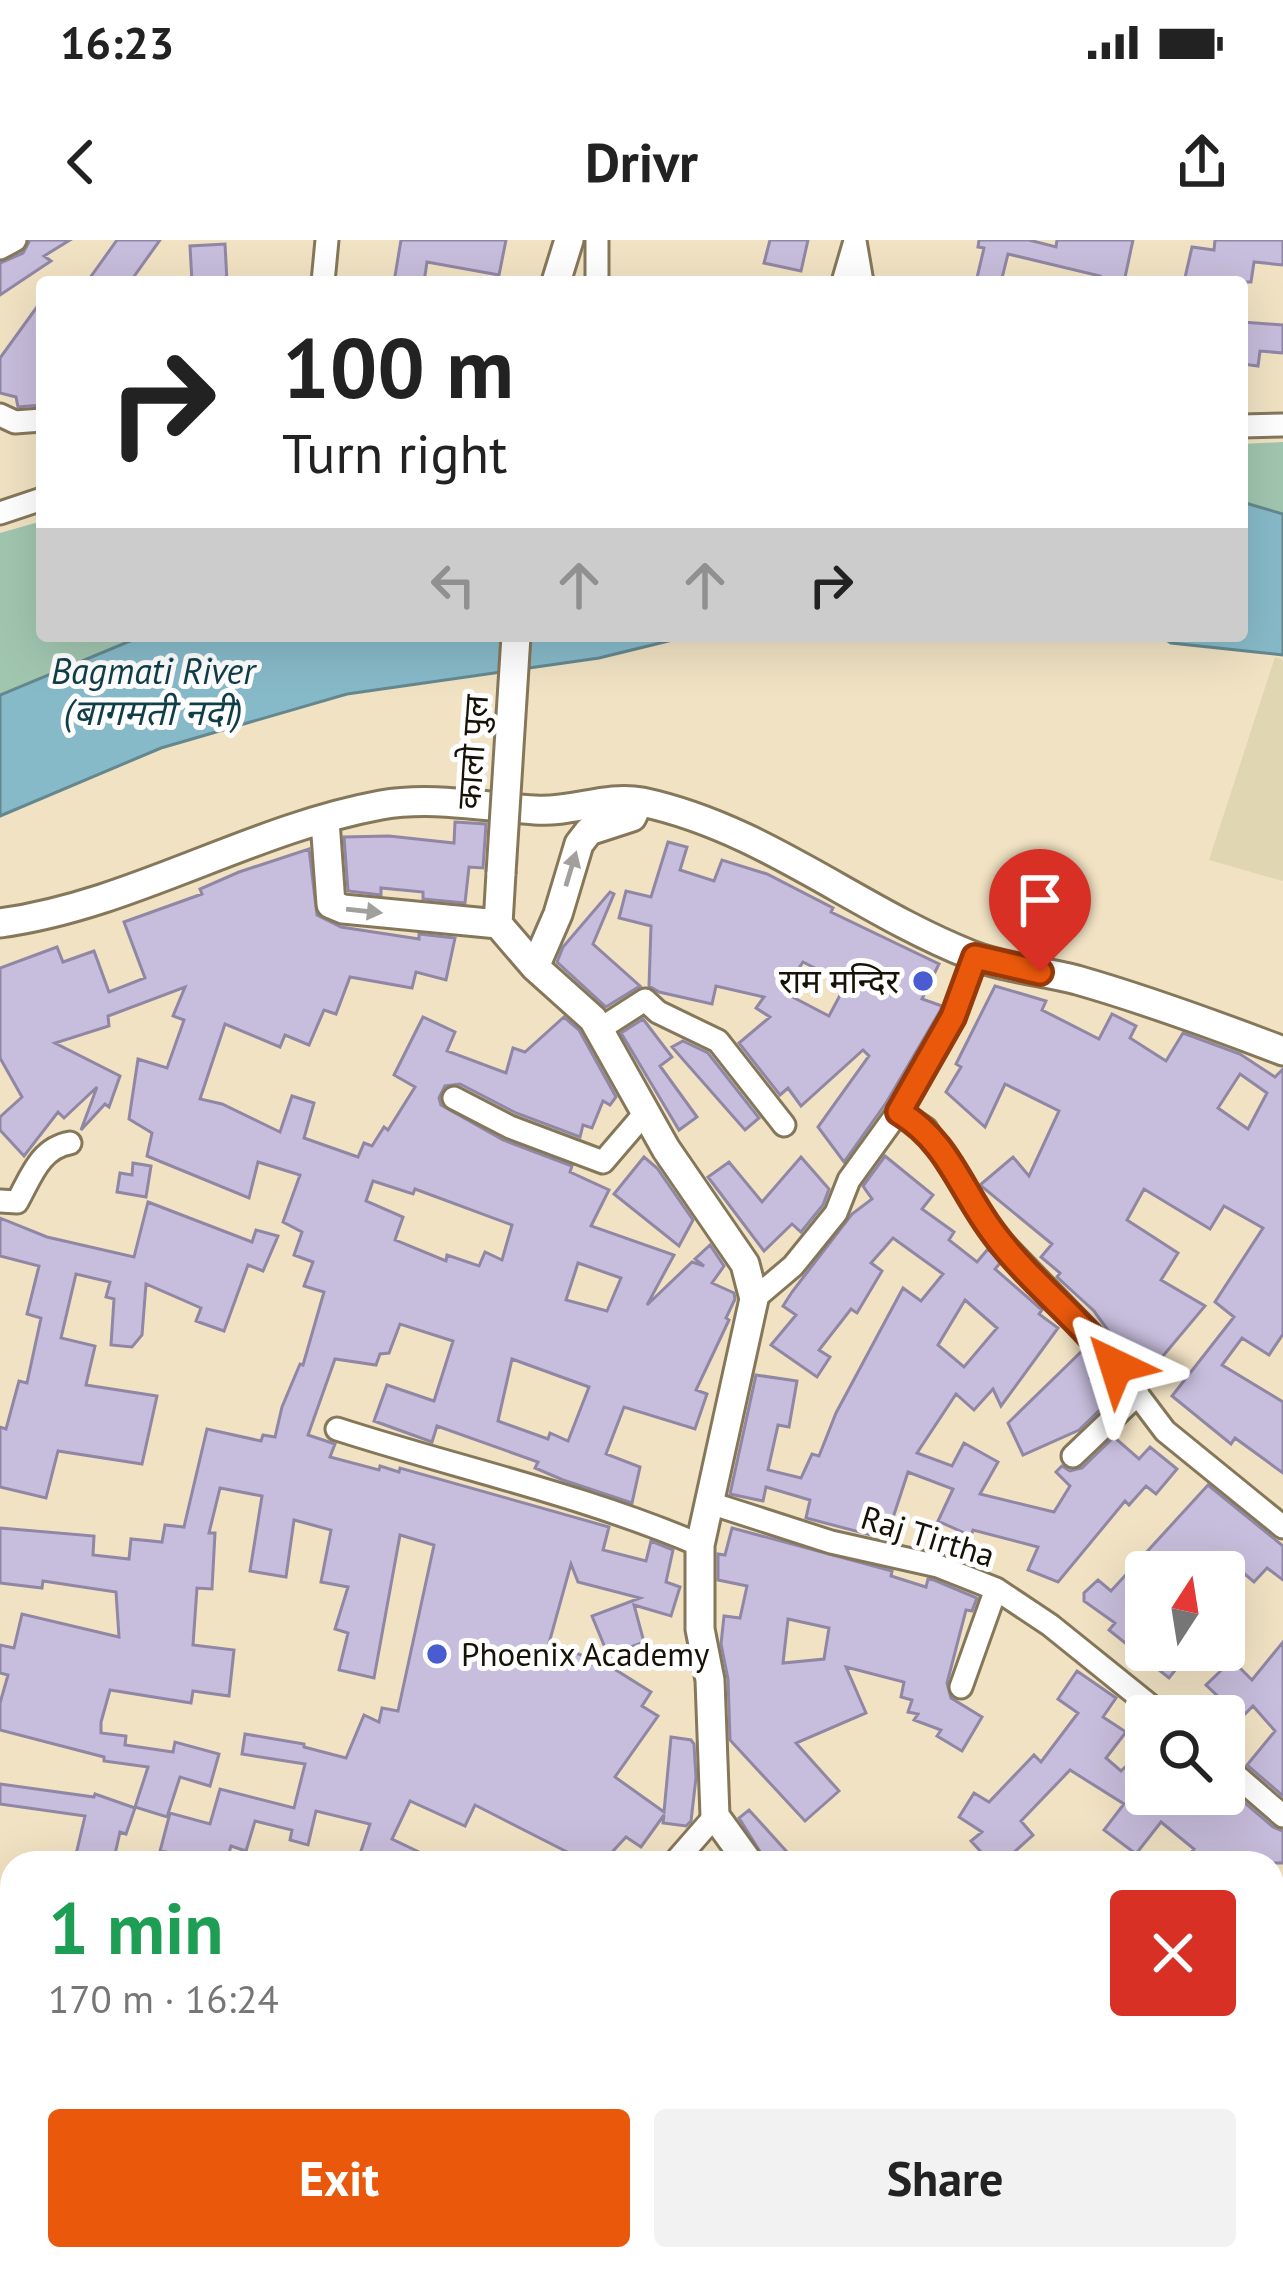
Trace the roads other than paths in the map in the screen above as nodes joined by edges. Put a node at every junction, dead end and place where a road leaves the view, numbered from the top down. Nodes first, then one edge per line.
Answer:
1 (16, 240) edge
2 (327, 240) edge
3 (569, 240) edge
4 (597, 240) edge
5 (855, 240) edge
6 (0, 248) edge
7 (323, 276) edge
8 (558, 276) edge
9 (597, 276) edge
10 (845, 276) edge
11 (861, 276) edge
12 (0, 415) edge
13 (36, 420) edge
14 (1283, 425) edge
15 (1248, 427) edge
16 (36, 501) edge
17 (0, 513) edge
18 (516, 642) edge
19 (640, 802) junction
20 (325, 821) junction
21 (0, 922) edge
22 (498, 924) junction
23 (975, 957) junction
24 (535, 967) junction
25 (610, 1048) junction
26 (1283, 1051) edge
27 (454, 1098) dead end
28 (899, 1112) junction
29 (645, 1113) junction
30 (784, 1125) dead end
31 (70, 1142) dead end
32 (0, 1201) edge
33 (754, 1299) junction
34 (1138, 1394) junction
35 (337, 1429) dead end
36 (1073, 1456) dead end
37 (710, 1503) junction
38 (1283, 1527) edge
39 (700, 1545) junction
40 (996, 1589) junction
41 (961, 1687) dead end
42 (1137, 1695) edge
43 (1245, 1783) edge
44 (715, 1816) junction
45 (1283, 1816) edge
46 (684, 1851) edge
47 (740, 1851) edge

1 - 6 street
2 - 7 street
3 - 8 street
4 - 9 street
5 - 10 street
5 - 11 street
12 - 13 street
14 - 15 street
16 - 17 street
18 - 22 street, कालो पुल, bridge
19 - 20 street
19 - 23 street
24 -> 19 street
20 - 21 street
20 -> 22 street
22 - 24 street
23 - 26 street
23 - 28 street
24 - 25 street
25 - 29 street
25 - 30 street
27 - 29 street
28 - 33 street
28 - 34 street
29 - 33 street
31 - 32 street
33 - 37 street
34 - 36 street
34 - 38 street
35 - 39 street
37 - 39 street
37 - 40 street, Raj Tirtha
39 - 44 street
40 - 41 street
40 - 42 street, Raj Tirtha
43 - 45 street
44 - 46 street
44 - 47 street

